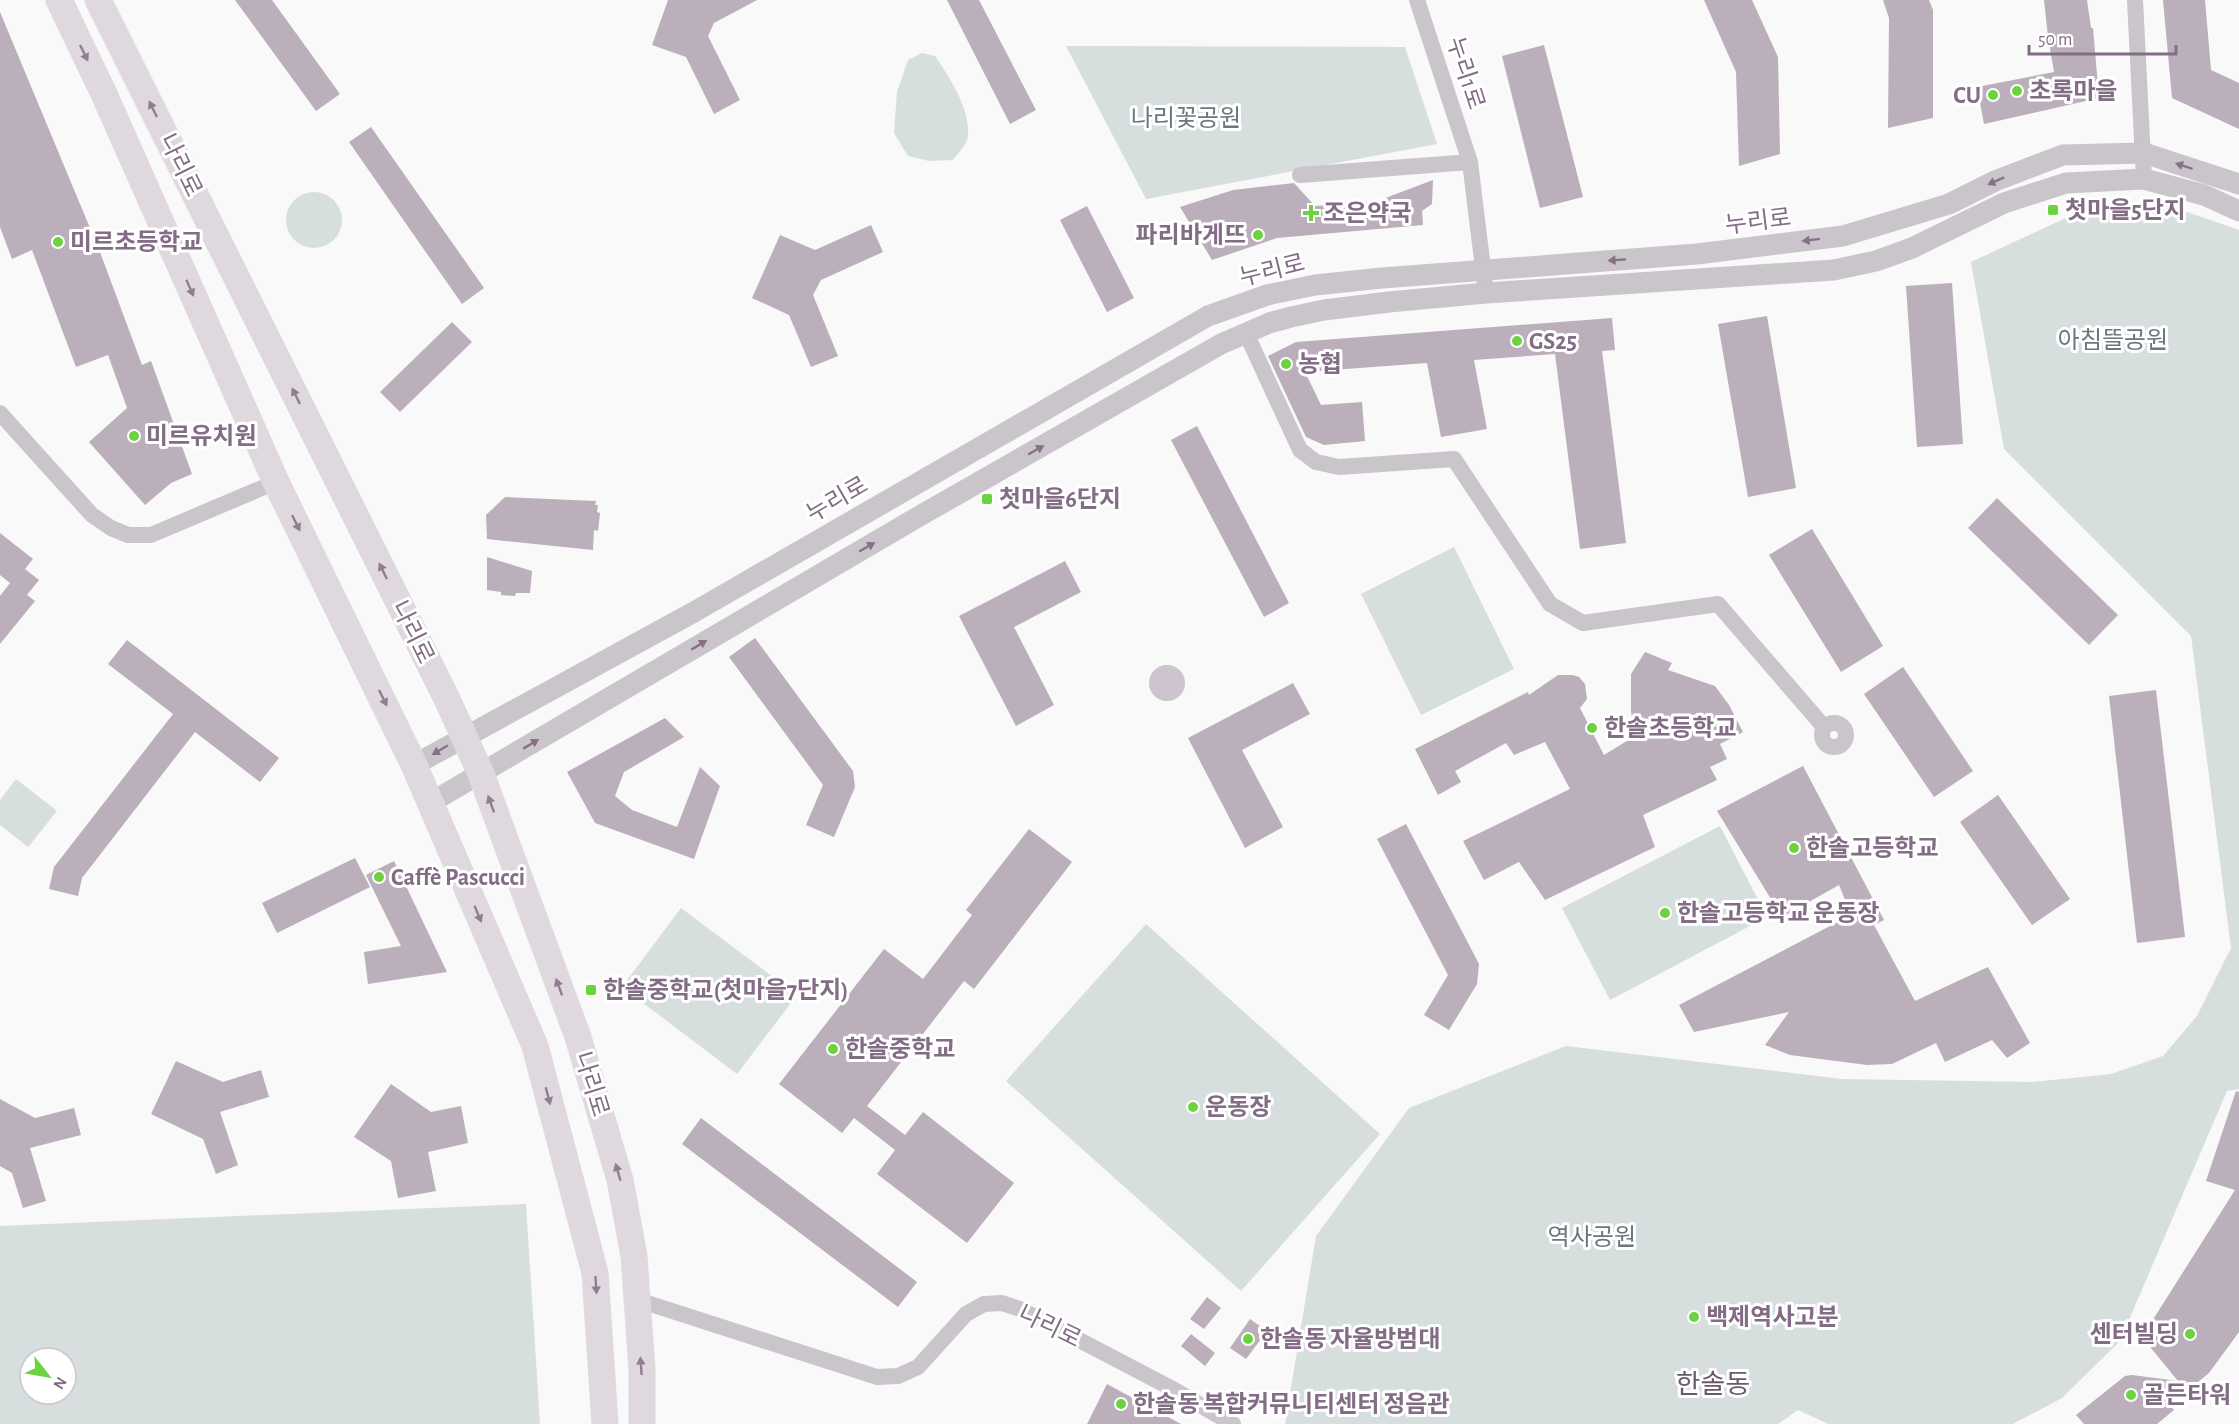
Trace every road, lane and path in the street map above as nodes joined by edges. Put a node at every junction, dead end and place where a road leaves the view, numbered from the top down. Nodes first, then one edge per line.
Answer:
1 (59, 0) edge
2 (98, 0) edge
3 (1417, 0) edge
4 (2135, 0) edge
5 (2144, 153) junction
6 (1470, 162) junction
7 (1300, 175) dead end
8 (2144, 179) junction
9 (2239, 184) edge
10 (2239, 211) edge
11 (1484, 270) junction
12 (1486, 292) junction
13 (1246, 333) junction
14 (0, 413) edge
15 (276, 482) junction
16 (1824, 727) dead end
17 (465, 736) junction
18 (414, 765) junction
19 (481, 774) junction
20 (430, 803) junction
21 (635, 1299) junction
22 (605, 1424) edge
23 (642, 1424) edge
24 (1233, 1424) edge

1 -> 15 main road, 나리로
17 -> 2 main road, 나리로
3 - 6 street, 누리1로
4 - 5 street
5 - 8 street
9 -> 5 street, 누리로
5 -> 11 street, 누리로
6 - 7 street
6 - 11 street, 누리1로
8 - 10 street
8 - 12 street
11 - 12 street, 누리1로
11 - 17 street, 누리로
12 - 13 street
13 - 16 street
19 -> 13 street
14 - 15 street
15 -> 18 main road, 나리로
17 -> 18 street, 누리로
17 - 19 main road, 나리로
18 - 20 main road, 나리로
19 - 20 street
21 -> 19 main road, 나리로
20 -> 22 main road, 나리로
23 -> 21 main road, 나리로
21 - 24 street, 나리로

